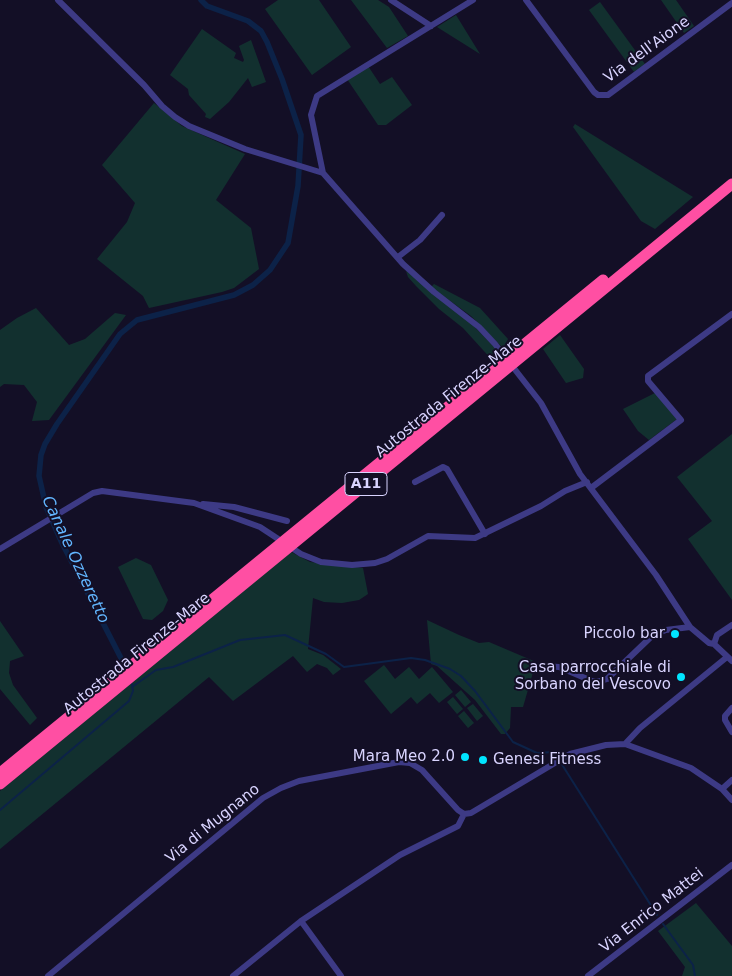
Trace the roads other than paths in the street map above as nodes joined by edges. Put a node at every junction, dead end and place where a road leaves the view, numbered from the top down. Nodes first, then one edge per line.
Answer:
1 (58, 0) edge
2 (391, 0) edge
3 (473, 0) edge
4 (526, 0) edge
5 (732, 3) edge
6 (431, 26) junction
7 (323, 173) junction
8 (732, 174) edge
9 (732, 184) edge
10 (442, 215) dead end
11 (398, 257) junction
12 (732, 314) edge
13 (416, 482) dead end
14 (589, 485) junction
15 (194, 503) junction
16 (287, 520) dead end
17 (485, 534) junction
18 (0, 549) edge
19 (732, 625) edge
20 (690, 627) junction
21 (714, 644) junction
22 (730, 659) edge
23 (542, 666) dead end
24 (732, 708) edge
25 (732, 732) edge
26 (625, 744) junction
27 (0, 773) edge
28 (732, 780) edge
29 (0, 784) edge
30 (722, 789) junction
31 (732, 800) edge
32 (464, 814) junction
33 (732, 865) edge
34 (301, 921) junction
35 (48, 976) edge
36 (234, 976) edge
37 (341, 976) edge
38 (588, 976) edge

1 - 7 street
2 - 6 street
3 - 6 street
4 - 5 street, Via dell'Aione
6 - 7 street
7 - 11 street
8 - 27 highway, Autostrada Firenze-Mare / A11
9 - 29 highway, Autostrada Firenze-Mare / A11
10 - 11 street
11 - 14 street
12 - 14 street
13 - 17 street
14 - 17 street
14 - 20 street
15 - 16 street
15 - 17 street
15 - 18 street
19 - 21 street
20 - 21 street
20 - 23 street
21 - 22 street
22 - 26 street
24 - 25 street
26 - 30 street
26 - 32 street
28 - 30 street
30 - 31 street
32 - 34 street
32 - 35 street, Via di Mugnano
33 - 38 street, Via Enrico Mattei
34 - 36 street
34 - 37 street

